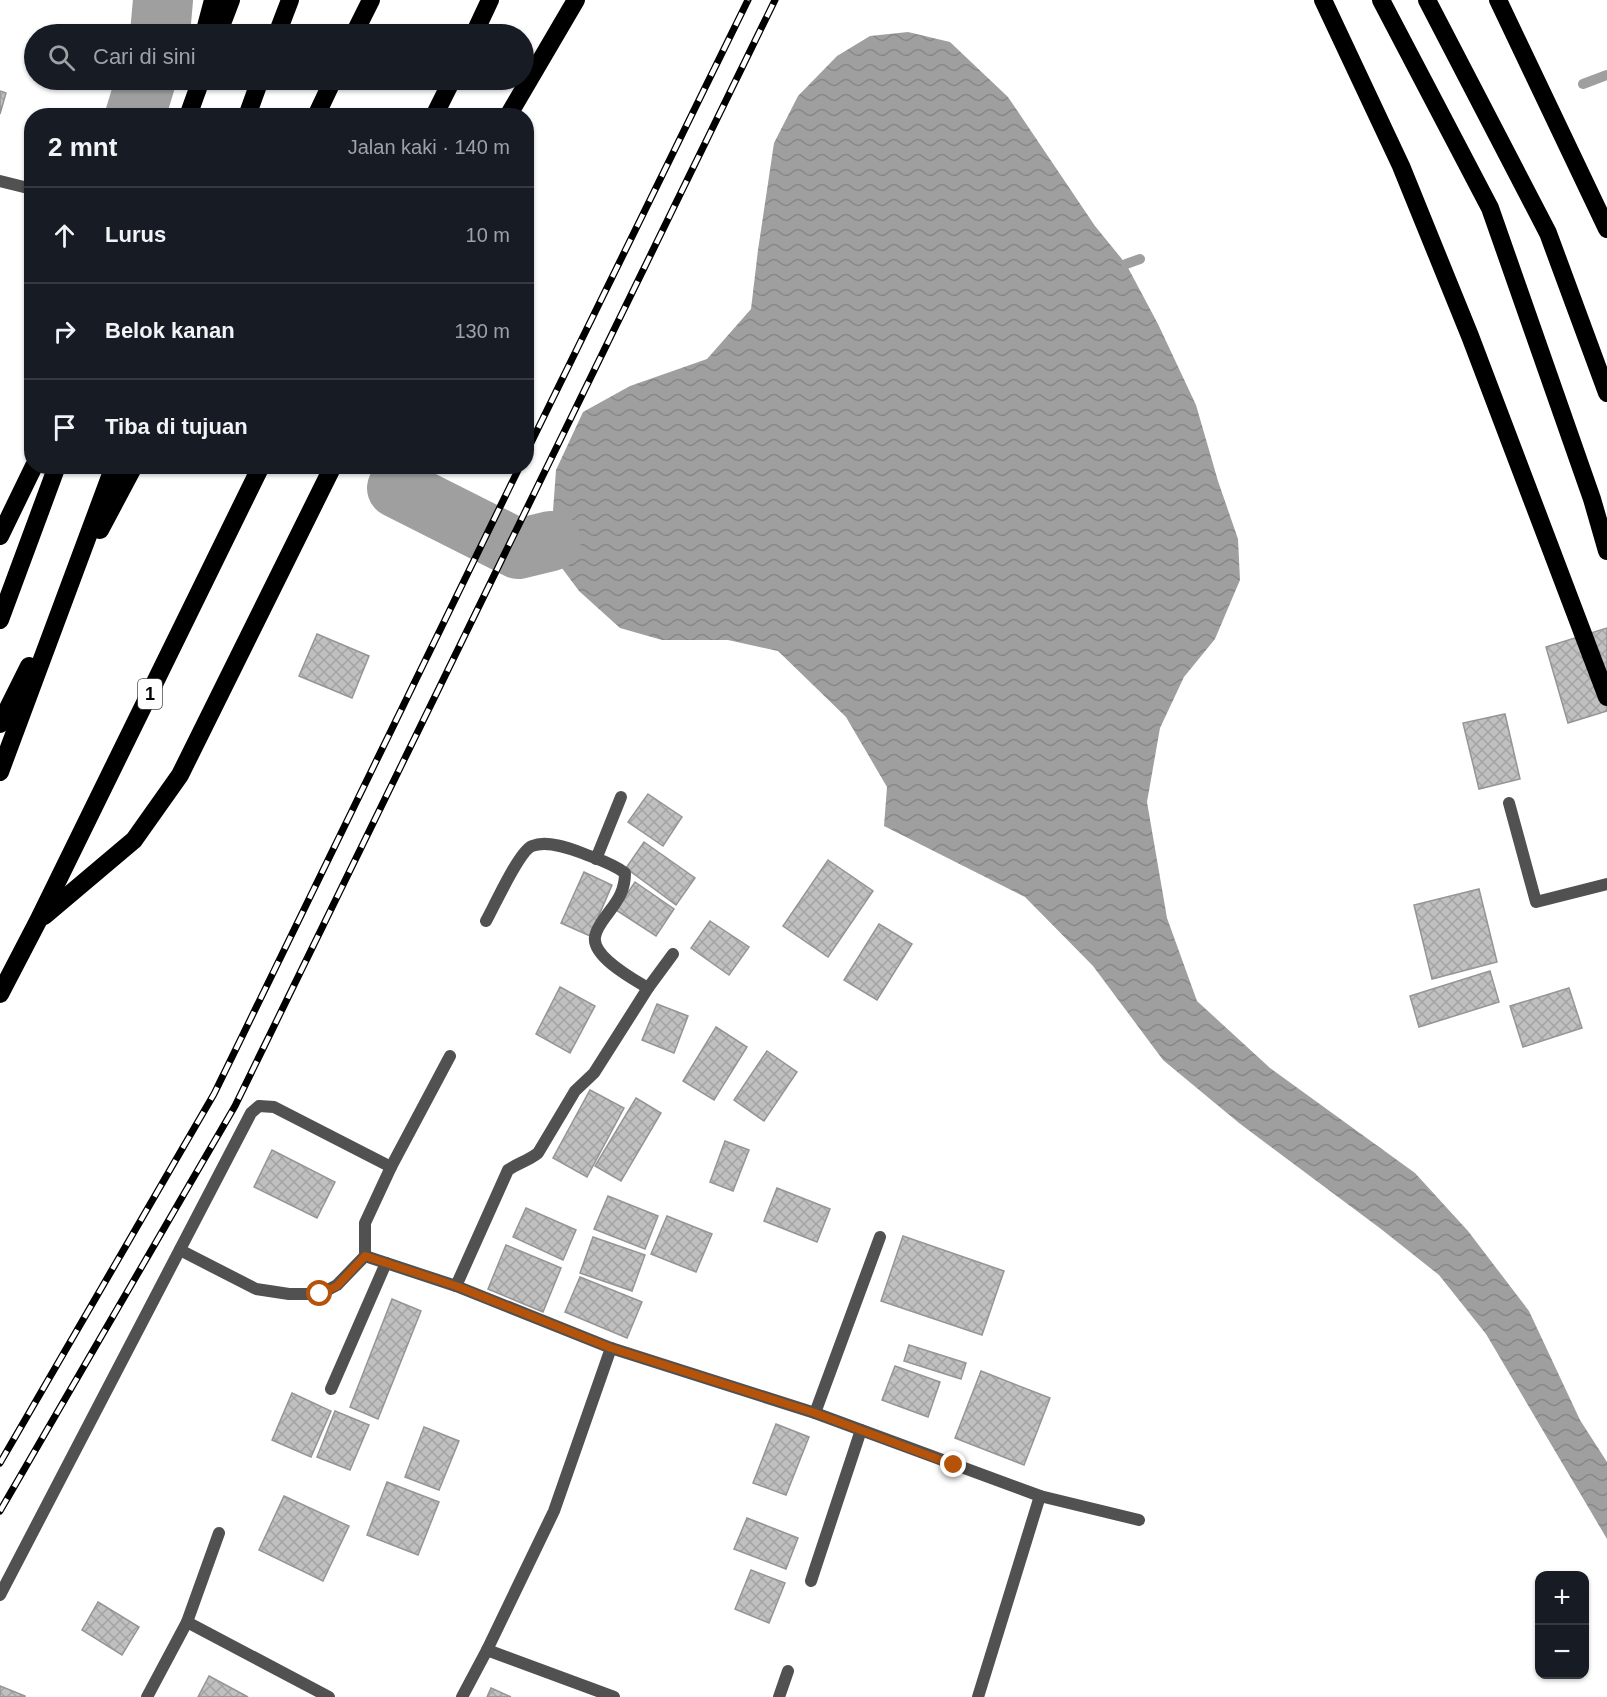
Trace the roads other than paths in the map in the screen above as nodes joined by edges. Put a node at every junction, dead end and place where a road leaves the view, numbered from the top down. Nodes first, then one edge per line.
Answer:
1 (213, 0) edge
2 (231, 0) edge
3 (290, 0) edge
4 (371, 0) edge
5 (490, 0) edge
6 (576, 0) edge
7 (1323, 0) edge
8 (1381, 0) edge
9 (1427, 0) edge
10 (1498, 0) edge
11 (207, 24) edge
12 (222, 24) edge
13 (281, 24) edge
14 (359, 24) edge
15 (479, 24) edge
16 (534, 72) edge
17 (189, 90) edge
18 (197, 90) edge
19 (256, 90) edge
20 (328, 90) edge
21 (447, 90) edge
22 (523, 90) edge
23 (183, 108) edge
24 (191, 108) edge
25 (250, 108) edge
26 (320, 108) edge
27 (438, 108) edge
28 (513, 108) edge
29 (0, 181) edge
30 (24, 187) edge
31 (1607, 229) edge
32 (1607, 393) edge
33 (30, 474) edge
34 (54, 474) edge
35 (111, 474) edge
36 (130, 474) edge
37 (257, 474) edge
38 (329, 474) edge
39 (0, 536) edge
40 (1607, 551) edge
41 (0, 620) edge
42 (1607, 696) edge
43 (0, 723) edge
44 (0, 772) edge
45 (621, 797) dead end
46 (1509, 803) dead end
47 (596, 859) junction
48 (1607, 884) edge
49 (38, 921) junction
50 (486, 921) dead end
51 (674, 954) dead end
52 (648, 988) junction
53 (0, 994) edge
54 (450, 1056) dead end
55 (391, 1167) junction
56 (880, 1237) dead end
57 (180, 1250) junction
58 (365, 1256) junction
59 (386, 1263) junction
60 (456, 1286) junction
61 (611, 1348) junction
62 (331, 1389) dead end
63 (815, 1413) junction
64 (861, 1430) junction
65 (1040, 1496) junction
66 (1139, 1520) dead end
67 (219, 1533) dead end
68 (811, 1581) dead end
69 (0, 1595) edge
70 (187, 1622) junction
71 (487, 1650) junction
72 (788, 1671) dead end
73 (147, 1697) edge
74 (329, 1697) edge
75 (462, 1697) edge
76 (614, 1697) edge
77 (779, 1697) edge
78 (978, 1697) edge

1 - 11 highway
2 - 12 highway
3 - 13 highway
4 - 14 highway
5 - 15 highway
6 - 16 highway
7 - 42 highway
8 - 40 highway
9 - 32 highway
10 - 31 highway
17 - 23 highway
18 - 24 highway
19 - 25 highway
20 - 26 highway
21 - 27 highway
22 - 28 highway
29 - 30 street
33 - 39 highway
34 - 41 highway
35 - 44 highway
36 - 43 highway
37 - 49 highway, 1
38 - 49 highway
45 - 47 street
46 - 48 street
47 - 50 street
47 - 52 street
49 - 53 highway, 1
51 - 52 street
52 - 60 street
54 - 55 street
55 - 57 street
55 - 58 street
56 - 63 street
57 - 58 street
57 - 69 street
58 - 59 street
59 - 60 street
59 - 62 street
60 - 61 street
61 - 63 street
61 - 71 street
63 - 64 street
64 - 65 street
64 - 68 street
65 - 66 street
65 - 78 street
67 - 70 street
70 - 73 street
70 - 74 street
71 - 75 street
71 - 76 street
72 - 77 street

